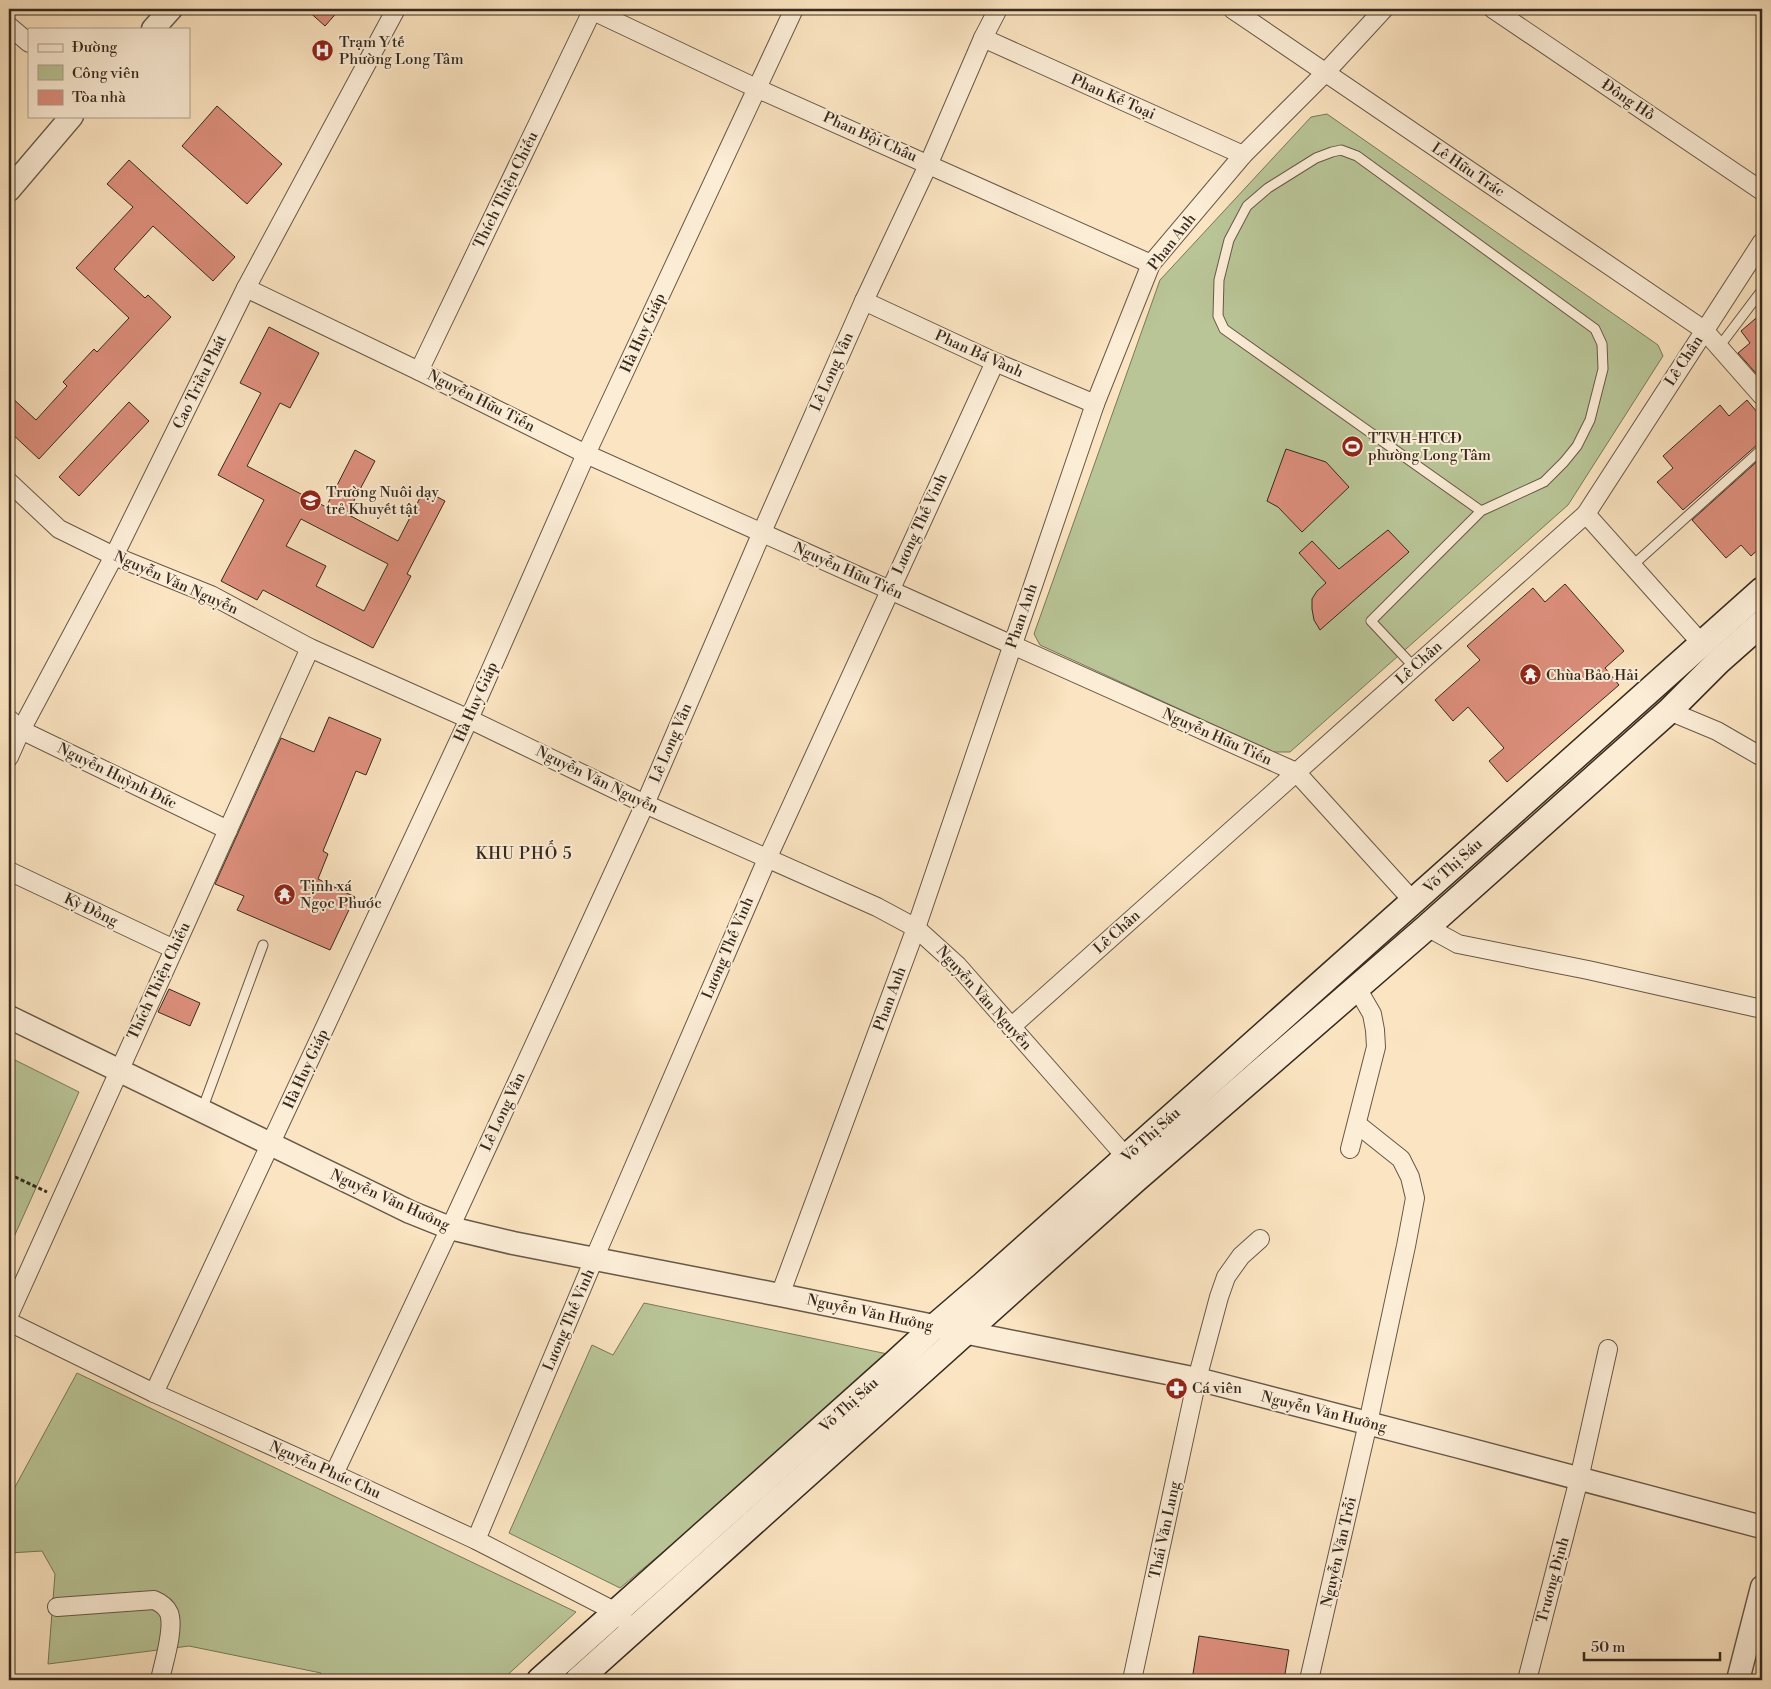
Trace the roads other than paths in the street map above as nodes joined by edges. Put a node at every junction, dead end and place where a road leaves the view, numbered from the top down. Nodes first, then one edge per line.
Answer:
1 (171, 9) edge
2 (396, 9) edge
3 (591, 9) edge
4 (794, 9) edge
5 (998, 9) edge
6 (1232, 9) edge
7 (1384, 9) edge
8 (1493, 9) edge
9 (9, 26) edge
10 (153, 28) edge
11 (983, 38) junction
12 (28, 42) edge
13 (1325, 73) junction
14 (756, 88) junction
15 (70, 118) edge
16 (1243, 155) junction
17 (929, 163) junction
18 (9, 190) edge
19 (1762, 191) edge
20 (1762, 242) edge
21 (1151, 264) junction
22 (246, 288) junction
23 (1762, 290) edge
24 (864, 301) junction
25 (1704, 330) junction
26 (1719, 348) junction
27 (995, 362) junction
28 (419, 371) junction
29 (1762, 396) edge
30 (1095, 404) junction
31 (1762, 449) edge
32 (586, 454) junction
33 (9, 482) edge
34 (1482, 511) junction
35 (1586, 514) junction
36 (762, 532) junction
37 (114, 556) junction
38 (1632, 566) junction
39 (890, 590) junction
40 (1762, 590) edge
41 (1762, 623) edge
42 (1702, 644) junction
43 (1012, 645) junction
44 (310, 648) junction
45 (1414, 667) junction
46 (1669, 711) junction
47 (469, 719) junction
48 (15, 724) edge
49 (9, 757) edge
50 (1762, 757) edge
51 (1296, 772) junction
52 (645, 804) junction
53 (228, 830) junction
54 (766, 859) junction
55 (9, 871) edge
56 (1414, 902) junction
57 (1426, 927) junction
58 (916, 928) junction
59 (263, 945) dead end
60 (174, 949) junction
61 (1357, 988) junction
62 (1762, 1009) edge
63 (9, 1017) edge
64 (1010, 1027) junction
65 (119, 1070) junction
66 (202, 1110) junction
67 (1358, 1124) junction
68 (271, 1144) junction
69 (1350, 1149) dead end
70 (1126, 1157) junction
71 (450, 1228) junction
72 (1260, 1239) dead end
73 (594, 1259) junction
74 (780, 1294) junction
75 (9, 1315) edge
76 (9, 1322) edge
77 (934, 1327) junction
78 (965, 1333) junction
79 (1608, 1350) dead end
80 (1197, 1379) junction
81 (154, 1393) junction
82 (1368, 1423) junction
83 (334, 1474) junction
84 (1579, 1479) junction
85 (1762, 1527) edge
86 (476, 1540) junction
87 (1762, 1588) edge
88 (57, 1607) dead end
89 (616, 1612) junction
90 (634, 1631) junction
91 (160, 1680) edge
92 (540, 1680) edge
93 (578, 1680) edge
94 (1132, 1680) edge
95 (1309, 1680) edge
96 (1527, 1680) edge
97 (1738, 1680) edge

1 - 10 street
2 - 22 street, Cao Triều Phát
3 - 14 street, Phan Bội Châu
3 - 28 street, Thích Thiện Chiếu
4 - 14 street, Hà Huy Giáp
5 - 11 street, Lê Long Vân
6 - 13 street, Lê Hữu Trác
7 - 13 street, Phan Anh
8 - 19 street, Đông Hồ
9 - 12 street
11 - 16 street, Phan Kế Toại
11 - 17 street, Lê Long Vân
13 - 16 street, Phan Anh
13 - 25 street, Lê Hữu Trác
14 - 17 street, Phan Bội Châu
14 - 32 street, Hà Huy Giáp
15 - 18 street
16 - 21 street, Phan Anh
17 - 21 street, Phan Bội Châu
17 - 24 street, Lê Long Vân
20 - 25 street, Lê Chân
21 - 30 street, Phan Anh
22 - 28 street, Nguyễn Hữu Tiến
22 - 37 street, Cao Triều Phát
23 - 26 lane
24 - 27 street, Phan Bá Vành
24 - 36 street, Lê Long Vân
25 - 26 street, Lê Hữu Trác
25 - 35 street, Lê Chân
26 - 29 street, Lê Hữu Trác
27 - 30 street, Phan Bá Vành
27 - 39 street, Lương Thế Vinh
28 - 32 street, Nguyễn Hữu Tiến
30 - 43 street, Phan Anh
31 - 38 lane
32 - 36 street, Nguyễn Hữu Tiến
32 - 47 street, Hà Huy Giáp
33 - 37 street, Nguyễn Văn Nguyễn
34 - 34 lane
34 - 45 lane
35 - 38 street
35 - 45 street, Lê Chân
36 - 39 street, Nguyễn Hữu Tiến
36 - 52 street, Lê Long Vân
37 - 44 street, Nguyễn Văn Nguyễn
37 - 48 street, Cao Triều Phát
38 - 42 street
39 - 43 street, Nguyễn Hữu Tiến
39 - 54 street, Lương Thế Vinh
40 - 42 main road, Võ Thị Sáu
41 - 46 main road, Võ Thị Sáu
42 - 56 main road, Võ Thị Sáu
43 - 51 street, Nguyễn Hữu Tiến
43 - 58 street, Phan Anh
44 - 47 street, Nguyễn Văn Nguyễn
44 - 53 street, Thích Thiện Chiếu
45 - 51 street, Lê Chân
46 - 50 street
46 - 57 main road, Võ Thị Sáu
47 - 52 street, Nguyễn Văn Nguyễn
47 - 68 street, Hà Huy Giáp
48 - 49 street, Cao Triều Phát
48 - 53 street, Nguyễn Huỳnh Đức
51 - 56 street, Nguyễn Hữu Tiến
51 - 64 street, Lê Chân
52 - 54 street, Nguyễn Văn Nguyễn
52 - 71 street, Lê Long Vân
53 - 60 street, Thích Thiện Chiếu
54 - 58 street, Nguyễn Văn Nguyễn
54 - 73 street, Lương Thế Vinh
55 - 60 street, Kỳ Đồng
56 - 70 main road, Võ Thị Sáu
57 - 61 main road, Võ Thị Sáu
57 - 62 street
58 - 64 street, Nguyễn Văn Nguyễn
58 - 74 street, Phan Anh
59 - 66 lane
60 - 65 street, Thích Thiện Chiếu
61 - 67 street
61 - 78 main road, Võ Thị Sáu
63 - 65 street, Nguyễn Văn Hưởng
64 - 70 street, Nguyễn Văn Nguyễn
65 - 66 street, Nguyễn Văn Hưởng
65 - 75 street, Thích Thiện Chiếu
66 - 68 street, Nguyễn Văn Hưởng
67 - 69 street
67 - 82 street, Nguyễn Văn Trỗi
68 - 71 street, Nguyễn Văn Hưởng
68 - 81 street, Hà Huy Giáp
70 - 77 main road, Võ Thị Sáu
71 - 73 street, Nguyễn Văn Hưởng
71 - 83 street, Lê Long Vân
72 - 80 street, Thái Văn Lung
73 - 74 street, Nguyễn Văn Hưởng
73 - 86 street, Lương Thế Vinh
74 - 77 street, Nguyễn Văn Hưởng
76 - 81 street, Nguyễn Phúc Chu
77 - 78 street, Nguyễn Văn Hưởng
77 - 89 main road, Võ Thị Sáu
78 - 80 street, Nguyễn Văn Hưởng
78 - 90 main road, Võ Thị Sáu
79 - 84 street, Trương Định
80 - 82 street, Nguyễn Văn Hưởng
80 - 94 street, Thái Văn Lung
81 - 83 street, Nguyễn Phúc Chu
82 - 84 street, Nguyễn Văn Hưởng
82 - 95 street, Nguyễn Văn Trỗi
83 - 86 street, Nguyễn Phúc Chu
84 - 85 street, Nguyễn Văn Hưởng
84 - 96 street, Trương Định
86 - 89 street, Nguyễn Phúc Chu
87 - 97 street
88 - 91 street
89 - 90 street, Nguyễn Phúc Chu
89 - 92 main road, Võ Thị Sáu
90 - 93 main road, Võ Thị Sáu

